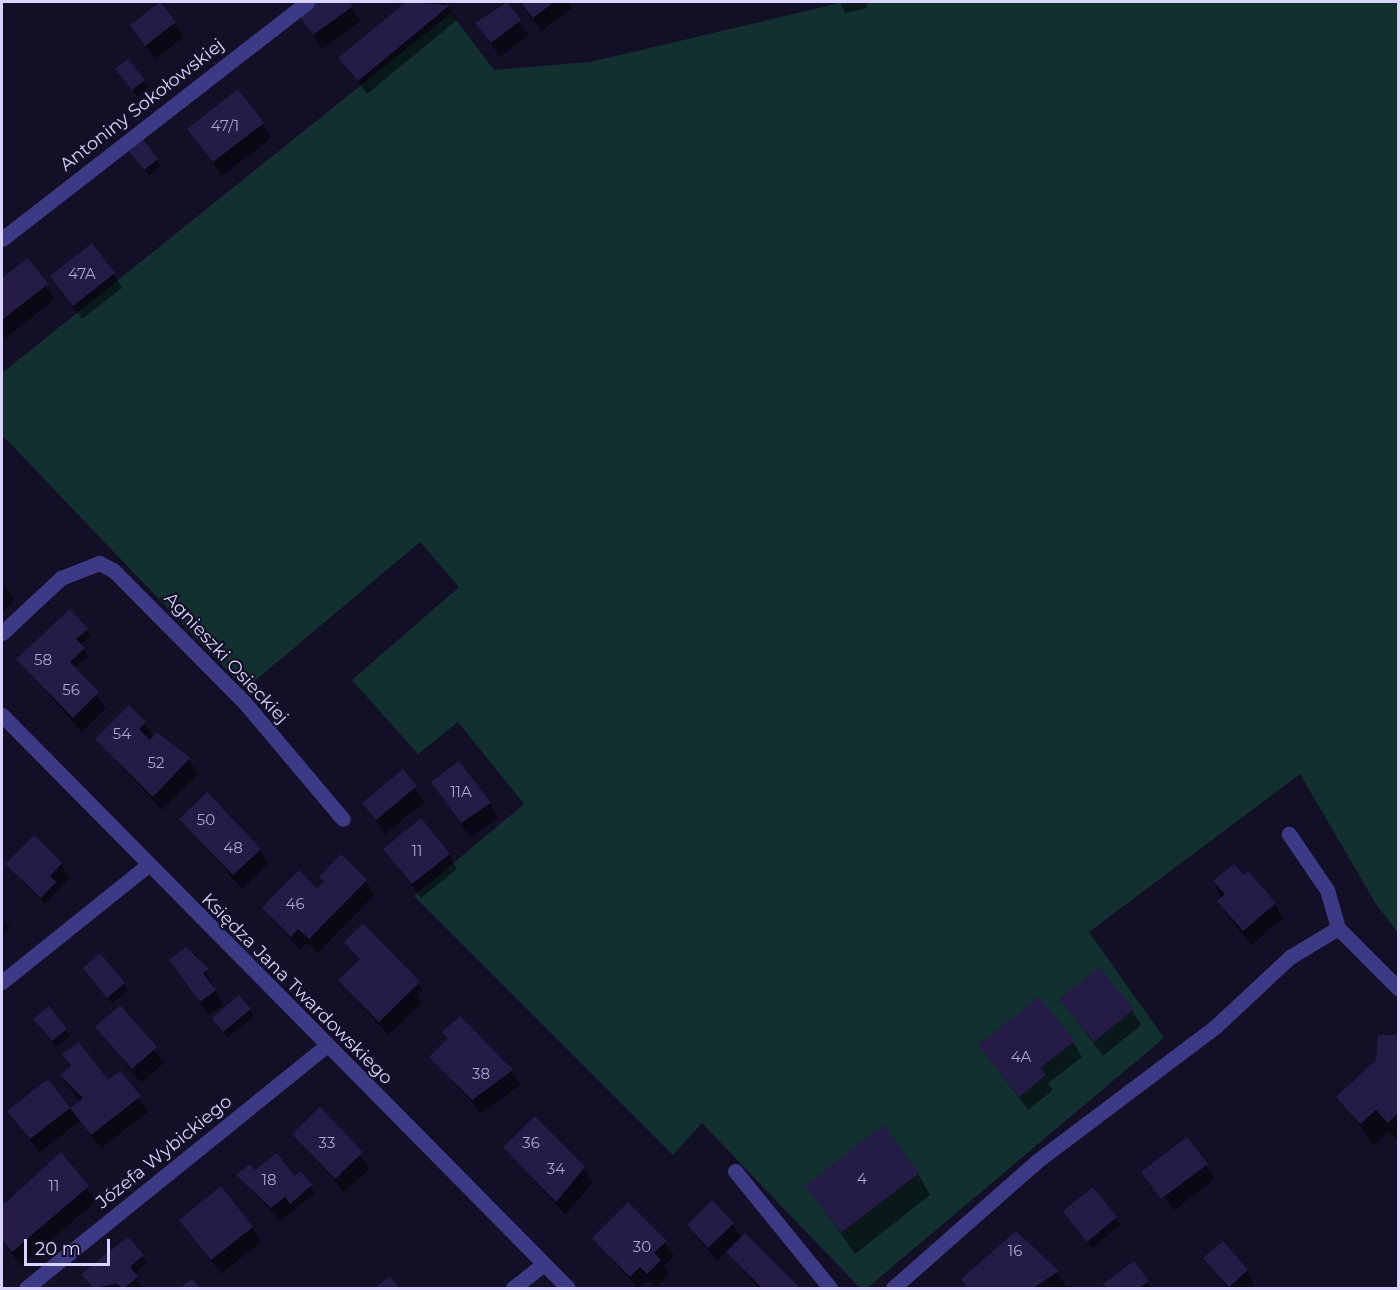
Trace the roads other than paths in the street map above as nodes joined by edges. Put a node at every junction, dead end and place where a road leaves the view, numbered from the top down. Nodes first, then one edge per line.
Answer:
1 (307, 2) edge
2 (2, 239) edge
3 (2, 633) edge
4 (2, 715) edge
5 (343, 819) dead end
6 (1289, 834) dead end
7 (147, 866) junction
8 (1338, 928) junction
9 (2, 982) edge
10 (1398, 988) edge
11 (326, 1046) junction
12 (735, 1171) dead end
13 (544, 1264) junction
14 (26, 1288) edge
15 (513, 1288) edge
16 (568, 1288) edge
17 (830, 1288) edge
18 (893, 1288) edge

1 - 2 street, Antoniny Sokołowskiej
3 - 5 street, Agnieszki Osieckiej
4 - 7 street, Księdza Jana Twardowskiego
6 - 8 street
7 - 9 street
7 - 11 street, Księdza Jana Twardowskiego
8 - 10 street
8 - 18 street
11 - 13 street, Księdza Jana Twardowskiego
11 - 14 street, Józefa Wybickiego
12 - 17 street
13 - 15 street
13 - 16 street, Księdza Jana Twardowskiego

